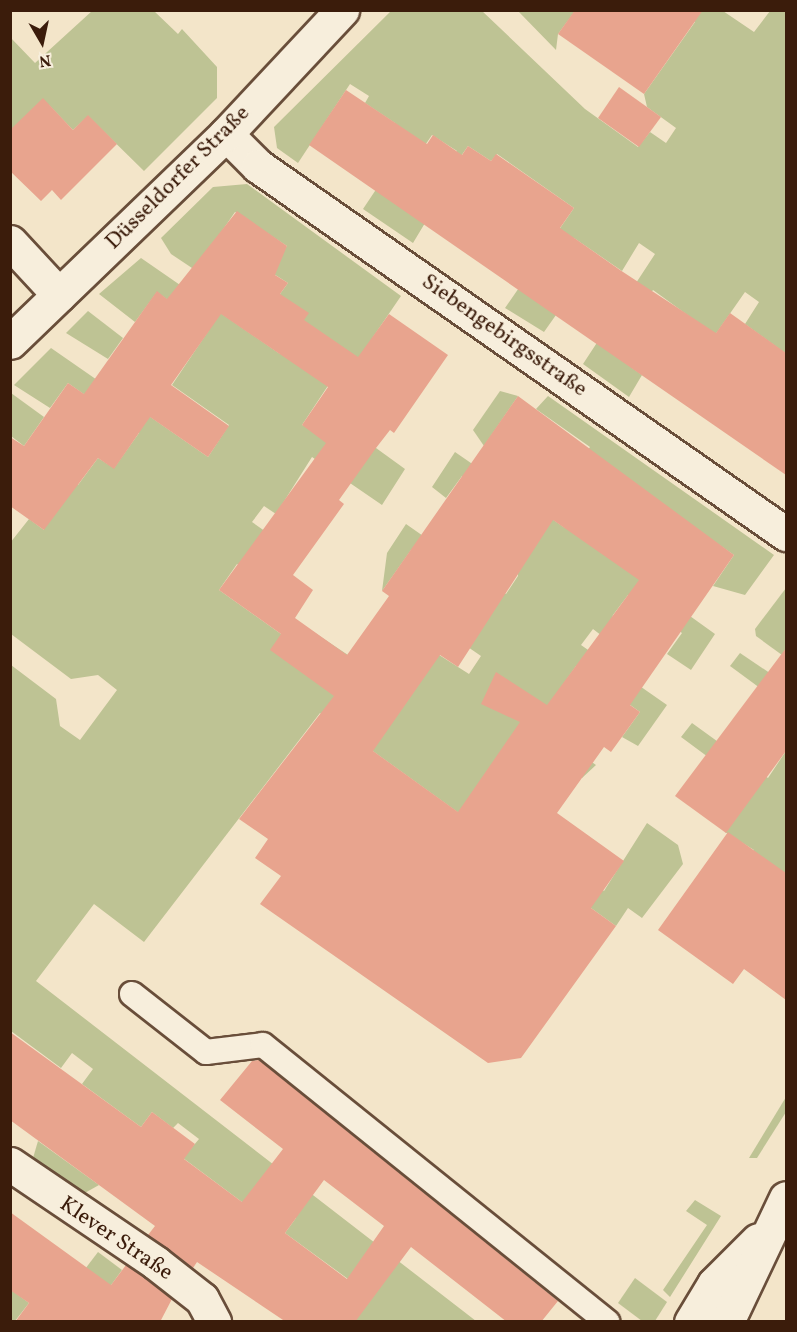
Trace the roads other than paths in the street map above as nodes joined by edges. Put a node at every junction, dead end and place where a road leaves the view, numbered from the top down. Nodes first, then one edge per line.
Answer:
1 (342, 10) edge
2 (226, 134) junction
3 (10, 242) edge
4 (59, 295) junction
5 (10, 342) edge
6 (786, 534) edge
7 (132, 994) dead end
8 (10, 1164) edge
9 (786, 1198) edge
10 (768, 1230) junction
11 (214, 1322) edge
12 (607, 1322) edge
13 (691, 1322) edge
14 (727, 1322) edge

1 - 2 street, Düsseldorfer Straße
2 - 4 street, Düsseldorfer Straße
2 - 6 street, Siebengebirgsstraße
3 - 4 street
4 - 5 street, Düsseldorfer Straße
7 - 12 lane
8 - 11 street, Klever Straße
9 - 10 street
10 - 13 street
10 - 14 street

